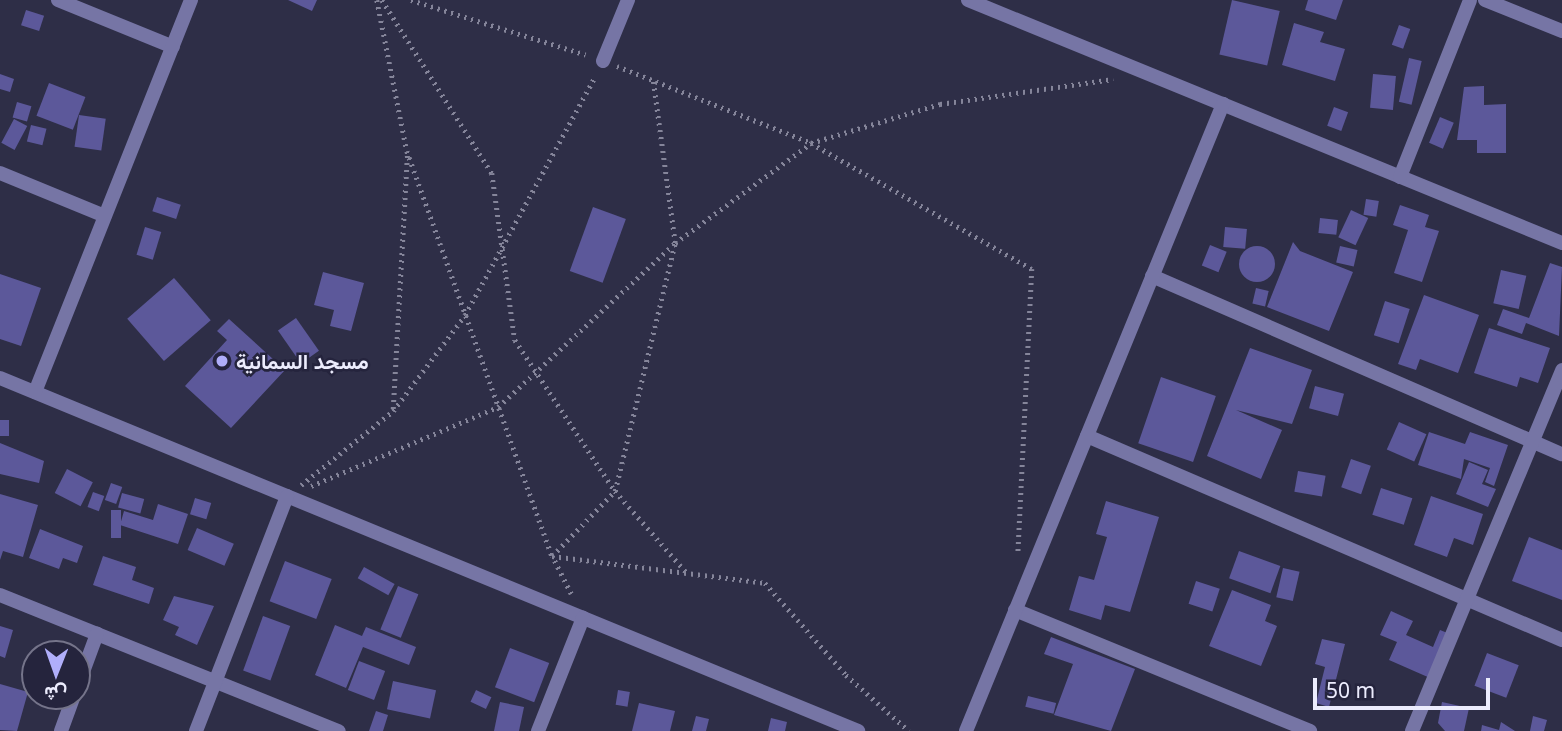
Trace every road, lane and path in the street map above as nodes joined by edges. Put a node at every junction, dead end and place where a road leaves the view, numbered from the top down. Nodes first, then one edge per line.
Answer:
1 (58, 0) edge
2 (191, 0) edge
3 (379, 0) edge
4 (411, 0) edge
5 (628, 0) edge
6 (1470, 0) edge
7 (1485, 0) edge
8 (972, 1) edge
9 (1562, 31) edge
10 (173, 47) junction
11 (603, 61) junction
12 (1148, 74) junction
13 (653, 80) junction
14 (1223, 104) junction
15 (811, 143) junction
16 (407, 151) junction
17 (0, 173) edge
18 (1400, 177) junction
19 (105, 216) junction
20 (675, 243) junction
21 (1562, 243) edge
22 (503, 252) junction
23 (1152, 276) junction
24 (465, 315) junction
25 (533, 368) junction
26 (1562, 370) edge
27 (0, 378) edge
28 (35, 392) junction
29 (498, 407) junction
30 (393, 411) junction
31 (1087, 436) junction
32 (1532, 443) junction
33 (1562, 454) edge
34 (615, 491) junction
35 (287, 496) junction
36 (552, 556) junction
37 (1017, 569) dead end
38 (688, 573) junction
39 (0, 594) edge
40 (1466, 601) junction
41 (1015, 610) junction
42 (583, 618) junction
43 (97, 634) junction
44 (1562, 640) edge
45 (91, 650) edge
46 (216, 682) junction
47 (69, 710) edge
48 (61, 731) edge
49 (196, 731) edge
50 (339, 731) edge
51 (538, 731) edge
52 (858, 731) edge
53 (909, 731) edge
54 (966, 731) edge
55 (1310, 731) edge
56 (1412, 731) edge

1 - 10 street
2 - 10 street
3 - 16 path
3 - 22 path
4 - 11 path
5 - 11 street
6 - 18 street
7 - 9 street
8 - 12 street
10 - 19 street
11 - 13 path
11 - 22 path
12 - 14 street
12 - 15 path
13 - 15 path
13 - 20 path
14 - 18 street
14 - 23 street
15 - 20 path
15 - 37 path
16 - 24 path
16 - 30 path
17 - 19 street
18 - 21 street
19 - 28 street
20 - 25 path
20 - 34 path
22 - 24 path
22 - 25 path
23 - 31 street
23 - 32 street
24 - 29 path
24 - 30 path
25 - 29 path
25 - 34 path
26 - 32 street
27 - 28 street
28 - 35 street
29 - 35 path
29 - 36 path
30 - 35 path
31 - 40 street
31 - 41 street
32 - 33 street
32 - 40 street
34 - 36 path
34 - 38 path
35 - 42 street
35 - 46 street
36 - 38 path
36 - 42 path
38 - 53 path
39 - 43 street
40 - 44 street
40 - 56 street
41 - 54 street
41 - 55 street
42 - 51 street
42 - 52 street
43 - 45 street
43 - 46 street
46 - 49 street
46 - 50 street
47 - 48 street

